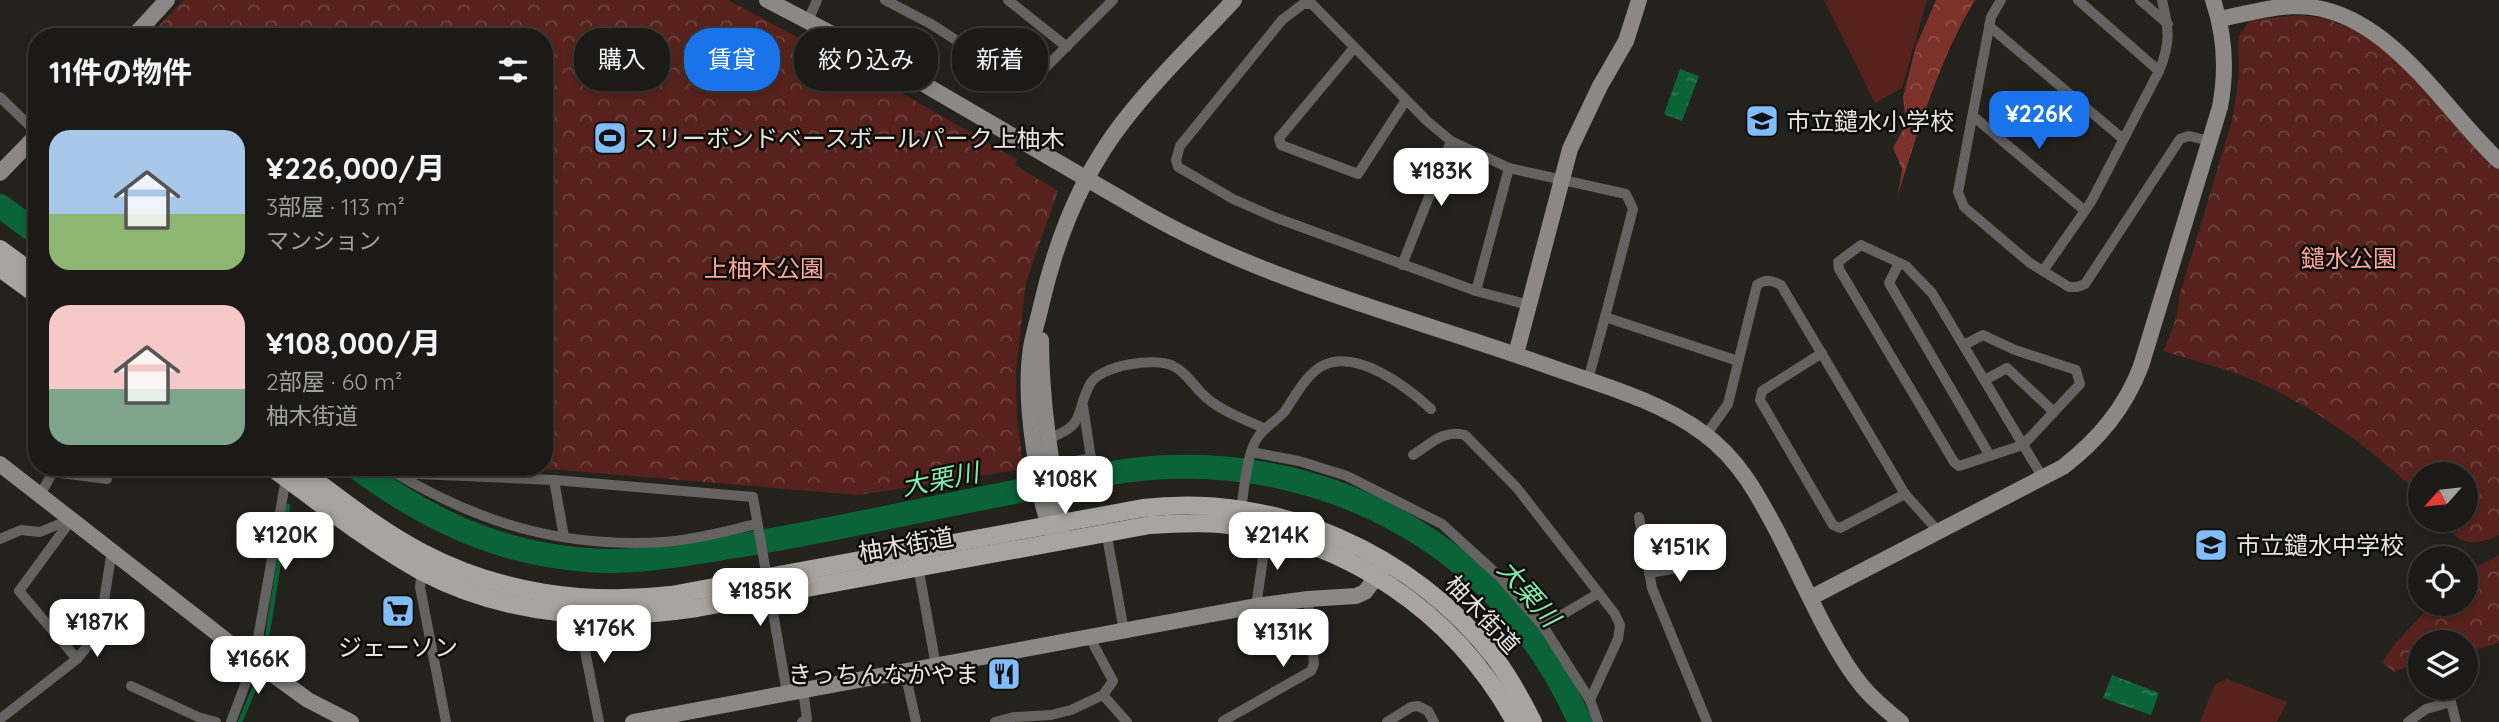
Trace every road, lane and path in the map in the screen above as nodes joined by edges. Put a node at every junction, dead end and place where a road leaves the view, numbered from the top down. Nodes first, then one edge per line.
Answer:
1 (167, 0) edge
2 (767, 0) edge
3 (817, 0) edge
4 (885, 0) edge
5 (1009, 0) edge
6 (1113, 0) edge
7 (1234, 0) edge
8 (1639, 0) edge
9 (2001, 0) edge
10 (2078, 0) edge
11 (2140, 0) edge
12 (2162, 0) edge
13 (2213, 0) edge
14 (2220, 19) junction
15 (808, 20) junction
16 (2168, 24) junction
17 (1989, 26) junction
18 (141, 28) edge
19 (1067, 47) junction
20 (1354, 48) junction
21 (2159, 71) junction
22 (0, 97) edge
23 (1406, 100) junction
24 (1973, 116) junction
25 (28, 125) edge
26 (2123, 139) junction
27 (1451, 141) junction
28 (2209, 141) junction
29 (28, 143) edge
30 (2499, 161) edge
31 (1509, 168) junction
32 (0, 173) edge
33 (1561, 180) junction
34 (2084, 210) junction
35 (0, 249) edge
36 (1899, 263) junction
37 (1402, 265) junction
38 (0, 268) edge
39 (28, 269) edge
40 (2043, 271) junction
41 (28, 288) edge
42 (1476, 291) junction
43 (1530, 305) junction
44 (1041, 310) junction
45 (1605, 317) junction
46 (1964, 345) junction
47 (1516, 354) junction
48 (1822, 354) junction
49 (1738, 361) junction
50 (1588, 380) junction
51 (1985, 380) junction
52 (1083, 406) junction
53 (1431, 409) dead end
54 (2054, 412) junction
55 (1265, 429) junction
56 (1706, 435) junction
57 (1047, 439) junction
58 (2024, 445) junction
59 (1251, 454) junction
60 (1413, 455) dead end
61 (1990, 456) junction
62 (0, 464) edge
63 (1048, 472) junction
64 (51, 476) edge
65 (84, 476) edge
66 (290, 476) edge
67 (295, 476) edge
68 (296, 476) edge
69 (400, 476) edge
70 (488, 476) edge
71 (2043, 478) junction
72 (107, 479) dead end
73 (554, 480) junction
74 (1905, 494) junction
75 (40, 495) junction
76 (1241, 509) junction
77 (1639, 517) dead end
78 (72, 519) junction
79 (758, 527) junction
80 (1056, 530) junction
81 (1106, 531) junction
82 (1267, 533) junction
83 (1939, 533) junction
84 (564, 537) junction
85 (0, 539) edge
86 (112, 550) junction
87 (1706, 564) dead end
88 (918, 566) junction
89 (1382, 569) junction
90 (422, 571) junction
91 (1649, 573) junction
92 (769, 586) junction
93 (1599, 593) junction
94 (1812, 597) junction
95 (1308, 599) junction
96 (1256, 606) junction
97 (578, 615) junction
98 (1543, 626) junction
99 (1125, 631) junction
100 (1090, 638) junction
101 (77, 659) junction
102 (254, 661) junction
103 (936, 666) junction
104 (905, 672) junction
105 (131, 686) dead end
106 (795, 691) junction
107 (1103, 695) junction
108 (1590, 700) junction
109 (0, 719) edge
110 (1223, 721) edge
111 (216, 722) edge
112 (231, 722) edge
113 (351, 722) edge
114 (446, 722) edge
115 (598, 722) edge
116 (633, 722) edge
117 (802, 722) edge
118 (916, 722) edge
119 (995, 722) edge
120 (1127, 722) edge
121 (1387, 722) edge
122 (1434, 722) edge
123 (1515, 722) edge
124 (1533, 722) edge
125 (1598, 722) edge
126 (1707, 722) edge
127 (1901, 722) edge
128 (2408, 722) edge
129 (2456, 722) edge

1 - 18 street
2 - 15 street
3 - 15 street
4 - 19 street
5 - 19 street
6 - 19 street
7 - 44 street
8 - 33 street
9 - 17 street
10 - 21 street
11 - 16 street
12 - 16 street
13 - 14 street
14 - 28 street
14 - 30 street
15 - 47 street, bridge
16 - 21 street
17 - 24 street
17 - 26 street
20 - 23 street
20 - 23 street
20 - 37 street
21 - 26 street
22 - 25 street
23 - 27 street
24 - 34 street
24 - 40 street
26 - 34 street
27 - 31 street
27 - 37 street
28 - 40 street
28 - 71 street
29 - 32 street
31 - 33 street
31 - 42 street
33 - 43 street
33 - 45 street
34 - 40 street
35 - 39 main road
36 - 46 street
36 - 61 street
36 - 61 street
37 - 42 street
38 - 41 main road
42 - 43 street
43 - 47 street
44 - 57 street
44 - 63 street
45 - 49 street
45 - 50 street
46 - 51 street
46 - 54 street
47 - 50 street
48 - 49 street
48 - 74 street
48 - 74 street
49 - 56 street
50 - 56 street
51 - 54 street
51 - 58 street
52 - 55 street
52 - 57 street
52 - 63 street
53 - 55 street
54 - 58 street
55 - 59 street
56 - 94 street
57 - 63 street
58 - 61 street
58 - 71 street
59 - 76 street
59 - 98 street
60 - 93 street
62 - 75 street
63 - 80 street
64 - 75 street
65 - 72 street
66 - 102 street
67 - 90 main road, 柚木街道
68 - 92 main road, 柚木街道
69 - 84 street
70 - 73 street
71 - 83 street
73 - 79 street
73 - 84 street
74 - 83 street
75 - 78 street
76 - 80 main road, 柚木街道
76 - 89 main road, 柚木街道
77 - 91 street
78 - 85 street
78 - 86 street
78 - 101 street
79 - 84 street
79 - 92 street
80 - 81 main road, 柚木街道
80 - 88 main road, 柚木街道
80 - 92 main road, 柚木街道
81 - 82 main road, 柚木街道
81 - 99 street
82 - 89 main road, 柚木街道
82 - 96 street
83 - 94 street
86 - 101 street
86 - 102 street
87 - 91 street
88 - 92 main road, 柚木街道
88 - 103 street
89 - 95 street
89 - 123 main road, 柚木街道
89 - 124 main road, 柚木街道
90 - 97 main road, 柚木街道
90 - 114 street
91 - 126 street
92 - 97 main road, 柚木街道
92 - 106 street
93 - 98 street
93 - 108 street
94 - 127 street
95 - 96 street
95 - 110 street
96 - 99 street
97 - 115 street
98 - 108 street
99 - 100 street
100 - 103 street
100 - 107 street
101 - 109 street
102 - 112 street
102 - 113 street
103 - 104 street
104 - 106 street
104 - 118 street
105 - 111 street
106 - 116 street
106 - 117 street
107 - 119 street
107 - 120 street
108 - 125 street
121 - 122 street
128 - 129 street

